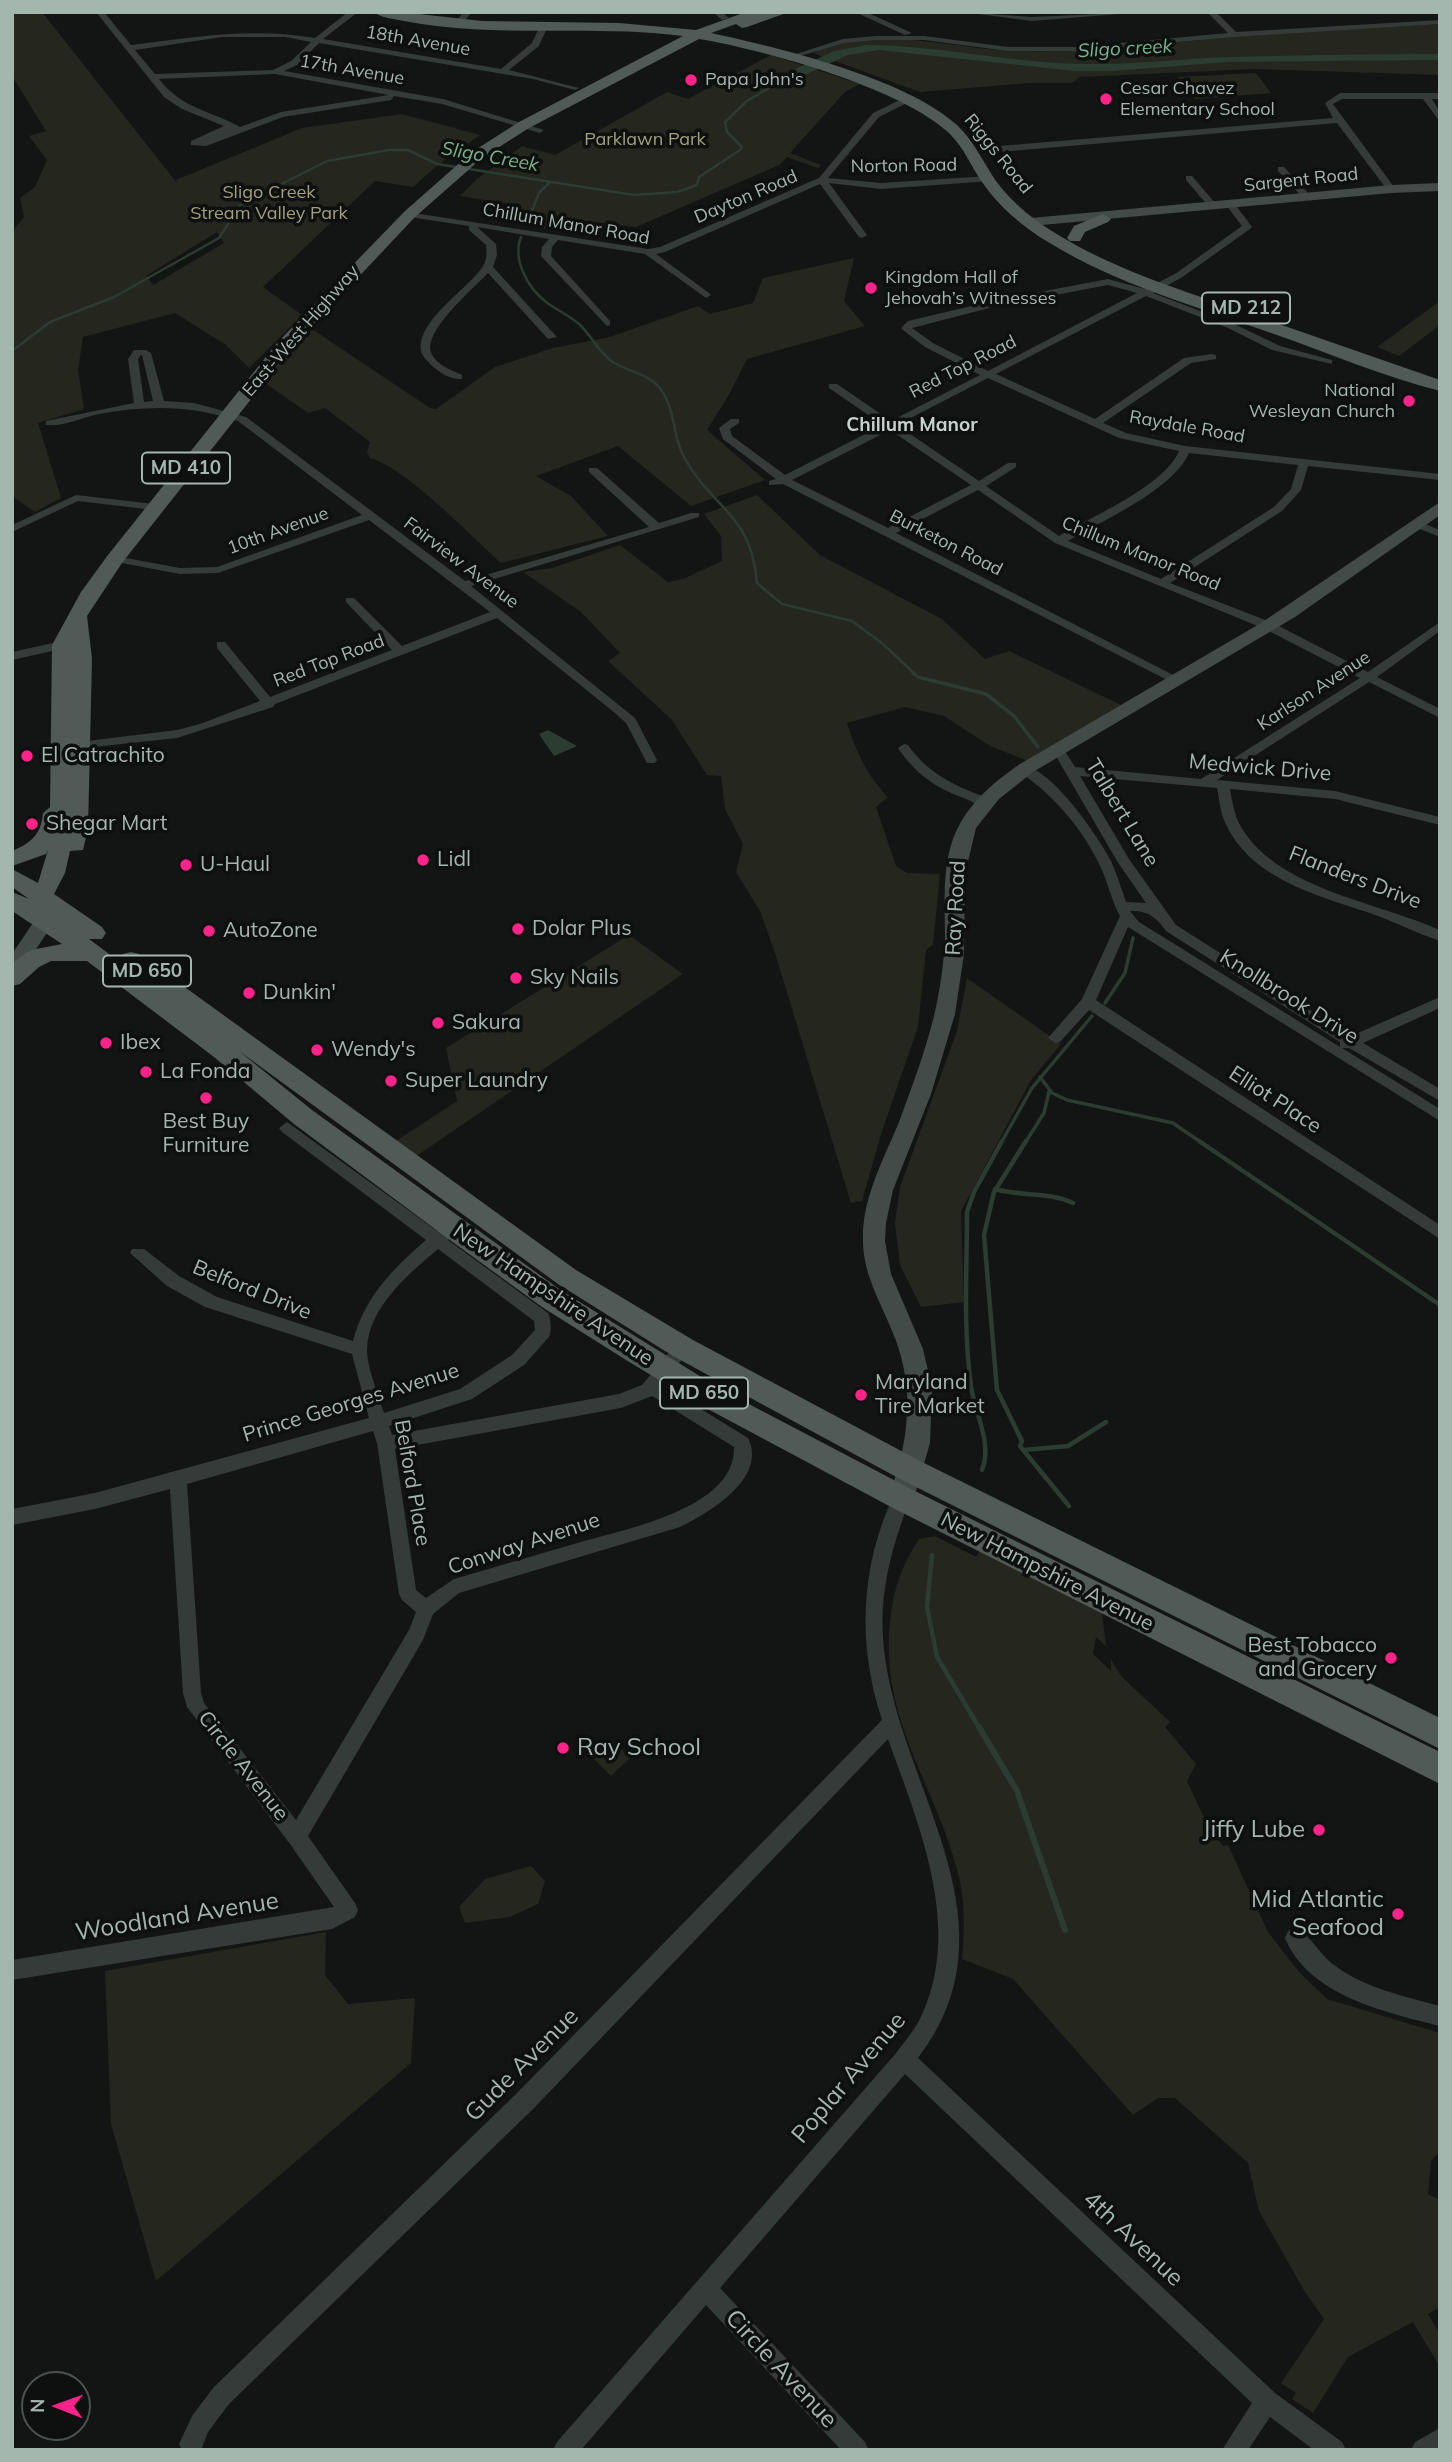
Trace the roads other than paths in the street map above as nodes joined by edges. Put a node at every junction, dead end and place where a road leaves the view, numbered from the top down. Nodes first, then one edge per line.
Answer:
1 (100, 12) edge
2 (354, 12) edge
3 (380, 12) edge
4 (413, 12) edge
5 (757, 12) edge
6 (783, 12) edge
7 (859, 12) edge
8 (967, 12) edge
9 (1140, 12) edge
10 (1211, 12) edge
11 (1133, 13) edge
12 (462, 19) edge
13 (1053, 20) edge
14 (1440, 22) edge
15 (650, 23) junction
16 (879, 23) junction
17 (742, 24) junction
18 (712, 27) edge
19 (543, 28) junction
20 (636, 28) junction
21 (1234, 35) junction
22 (884, 37) junction
23 (924, 38) junction
24 (319, 39) junction
25 (1057, 40) dead end
26 (746, 41) junction
27 (128, 47) junction
28 (687, 47) junction
29 (669, 48) junction
30 (1058, 50) junction
31 (813, 61) junction
32 (275, 72) junction
33 (502, 72) junction
34 (154, 76) junction
35 (575, 93) junction
36 (404, 95) junction
37 (1426, 96) junction
38 (1440, 96) edge
39 (908, 99) junction
40 (1339, 120) junction
41 (1440, 120) edge
42 (524, 125) junction
43 (540, 130) dead end
44 (988, 150) junction
45 (461, 167) joint
46 (1281, 169) dead end
47 (1189, 178) dead end
48 (988, 179) junction
49 (822, 180) junction
50 (1440, 187) edge
51 (1391, 189) junction
52 (1307, 197) junction
53 (1223, 206) junction
54 (1166, 211) junction
55 (410, 214) junction
56 (1104, 219) junction
57 (1042, 223) junction
58 (466, 224) junction
59 (862, 235) dead end
60 (1075, 238) junction
61 (554, 239) junction
62 (648, 252) junction
63 (488, 267) junction
64 (1155, 287) junction
65 (706, 295) dead end
66 (607, 323) dead end
67 (552, 337) dead end
68 (1212, 357) dead end
69 (1328, 362) dead end
70 (988, 374) junction
71 (1440, 374) edge
72 (458, 377) dead end
73 (832, 386) dead end
74 (1440, 386) edge
75 (159, 403) junction
76 (139, 405) junction
77 (230, 414) junction
78 (735, 421) dead end
79 (50, 423) dead end
80 (1096, 423) junction
81 (889, 424) junction
82 (1185, 449) junction
83 (1304, 462) junction
84 (1012, 465) dead end
85 (593, 470) dead end
86 (1440, 477) edge
87 (779, 482) junction
88 (978, 486) junction
89 (154, 507) junction
90 (1440, 507) edge
91 (695, 514) dead end
92 (369, 516) junction
93 (1416, 524) junction
94 (657, 528) junction
95 (12, 529) edge
96 (887, 533) junction
97 (1440, 534) edge
98 (1059, 541) junction
99 (115, 559) junction
100 (1163, 583) junction
101 (463, 585) junction
102 (350, 600) dead end
103 (498, 612) junction
104 (78, 617) junction
105 (1440, 625) edge
106 (1269, 626) junction
107 (62, 645) junction
108 (221, 645) dead end
109 (401, 652) junction
110 (12, 656) edge
111 (1368, 678) junction
112 (1177, 680) junction
113 (269, 704) junction
114 (1440, 714) edge
115 (79, 746) junction
116 (904, 748) dead end
117 (1059, 751) junction
118 (651, 760) dead end
119 (1026, 770) junction
120 (1073, 771) junction
121 (1205, 782) junction
122 (1222, 783) junction
123 (63, 792) junction
124 (986, 802) junction
125 (1440, 821) edge
126 (12, 859) edge
127 (12, 876) edge
128 (1152, 905) junction
129 (37, 907) edge
130 (1126, 916) junction
131 (1440, 936) edge
132 (12, 946) edge
133 (93, 953) junction
134 (12, 970) edge
135 (12, 978) edge
136 (1087, 1002) junction
137 (1440, 1002) edge
138 (1055, 1038) dead end
139 (1351, 1042) junction
140 (1335, 1050) junction
141 (1440, 1096) edge
142 (1440, 1116) edge
143 (287, 1128) dead end
144 (1440, 1233) edge
145 (445, 1234) junction
146 (138, 1253) dead end
147 (359, 1350) junction
148 (666, 1368) junction
149 (380, 1422) junction
150 (386, 1443) junction
151 (178, 1479) junction
152 (906, 1485) junction
153 (12, 1517) edge
154 (426, 1609) junction
155 (892, 1723) junction
156 (1440, 1734) edge
157 (1440, 1769) edge
158 (297, 1837) junction
159 (348, 1910) joint
160 (1295, 1938) dead end
161 (12, 1970) edge
162 (1440, 2016) edge
163 (904, 2059) junction
164 (704, 2287) junction
165 (1266, 2401) junction
166 (1440, 2440) edge
167 (191, 2444) dead end
168 (565, 2450) edge
169 (857, 2450) edge
170 (1234, 2450) edge
171 (1334, 2450) edge
172 (1423, 2450) edge

1 - 27 street
2 - 24 street
3 - 12 main road, Riggs Road / MD 212
4 - 12 main road, Riggs Road / MD 212
5 - 18 main road, East-West Highway / MD 410
5 - 18 main road
6 - 17 main road, East-West Highway / MD 410
7 - 16 street
8 - 13 street
9 - 11 street
10 - 21 street
11 - 13 street
12 - 15 main road, Riggs Road / MD 212
12 - 19 main road, Riggs Road / MD 212
14 - 21 street
15 - 18 main road, Riggs Road / MD 212
15 - 18 main road
16 - 22 street
16 - 23 street
17 - 18 main road, East-West Highway / MD 410
17 - 26 main road
18 - 20 main road, Riggs Road / MD 212
18 - 26 main road, Riggs Road / MD 212
18 - 28 main road, East-West Highway / MD 410
18 - 29 main road, East-West Highway / MD 410
19 - 20 main road, Riggs Road / MD 212
19 - 33 street
20 - 29 main road
21 - 30 street
22 - 23 street
22 - 31 street
23 - 30 street
24 - 27 street, 18th Avenue
24 - 32 street
24 - 33 street, 18th Avenue
25 - 30 street
26 - 28 main road
26 - 31 main road, Riggs Road / MD 212
27 - 34 street
28 - 35 main road, East-West Highway / MD 410
29 - 35 main road, East-West Highway / MD 410
31 - 39 main road, Riggs Road / MD 212
31 - 44 main road, Riggs Road / MD 212
32 - 34 street, 17th Avenue
32 - 36 street, 17th Avenue
33 - 35 street, 18th Avenue
34 - 36 street
35 - 42 main road, East-West Highway / MD 410
36 - 42 street, 17th Avenue
37 - 38 street
37 - 40 street
37 - 41 street
39 - 48 main road, Riggs Road / MD 212
39 - 49 street, Dayton Road
40 - 44 street
40 - 51 street
42 - 43 street, 17th Avenue
42 - 45 main road, East-West Highway / MD 410
44 - 57 main road, Riggs Road / MD 212
45 - 55 main road, East-West Highway / MD 410
46 - 52 street
47 - 53 street
48 - 49 street, Norton Road
48 - 57 main road, Riggs Road / MD 212
49 - 59 street
49 - 62 street, Dayton Road
50 - 51 street, Sargent Road
51 - 52 street, Sargent Road
52 - 53 street, Sargent Road
53 - 54 street, Sargent Road
53 - 64 street, Red Top Road
54 - 56 street, Sargent Road
54 - 57 street, Sargent Road
55 - 58 street, Chillum Manor Road
55 - 77 main road, East-West Highway / MD 410
56 - 57 street, Sargent Road
56 - 60 main road
57 - 60 main road, Riggs Road / MD 212
57 - 64 main road, Riggs Road / MD 212
58 - 61 street, Chillum Manor Road
58 - 63 street
60 - 64 main road, Riggs Road / MD 212
61 - 62 street, Chillum Manor Road
61 - 66 street
62 - 65 street, Chillum Manor Road
63 - 67 street
63 - 72 street
64 - 69 street
64 - 70 street, Red Top Road
64 - 70 street, Raydale Road
64 - 71 main road, Riggs Road / MD 212
64 - 74 main road, Riggs Road / MD 212
68 - 80 street
70 - 80 street, Raydale Road
70 - 81 street, Red Top Road
73 - 81 street, Chillum Manor Road
75 - 76 street, Fairview Avenue
75 - 76 street
75 - 77 street, Fairview Avenue
76 - 79 street, Fairview Avenue
77 - 89 main road, East-West Highway / MD 410
77 - 92 street, Fairview Avenue
78 - 87 street, Burketon Road
80 - 82 street, Raydale Road
81 - 87 street, Red Top Road
81 - 88 street, Chillum Manor Road
82 - 83 street, Raydale Road
82 - 98 street
83 - 86 street, Raydale Road
83 - 100 street
84 - 88 street
85 - 94 street
87 - 96 street, Burketon Road
88 - 96 street
88 - 98 street, Chillum Manor Road
89 - 95 street
89 - 99 main road, East-West Highway / MD 410
90 - 93 street, Ray Road
91 - 94 street
92 - 99 street, 10th Avenue
92 - 101 street, Fairview Avenue
93 - 97 street
93 - 106 street, Ray Road
94 - 101 street
96 - 112 street, Burketon Road
98 - 100 street, Chillum Manor Road
99 - 104 main road, East-West Highway / MD 410
100 - 106 street, Chillum Manor Road
101 - 103 street, Fairview Avenue
102 - 109 street, Red Top Road
103 - 109 street, Red Top Road
103 - 118 street, Fairview Avenue
104 - 107 main road, East-West Highway / MD 410
104 - 115 main road
105 - 111 street, Karlson Avenue
106 - 111 street, Chillum Manor Road
106 - 112 street, Ray Road
107 - 110 street
107 - 123 main road
108 - 113 street, Red Top Road
109 - 113 street, Red Top Road
111 - 114 street, Chillum Manor Road
111 - 121 street, Karlson Avenue
112 - 117 street, Ray Road
113 - 115 street, Red Top Road
115 - 129 main road
116 - 124 street
117 - 119 street, Ray Road
117 - 120 street, Talbert Lane
119 - 124 street, Ray Road
119 - 130 street, Talbert Lane
120 - 121 street, Medwick Drive
120 - 128 street, Talbert Lane
121 - 122 street, Medwick Drive
122 - 125 street, Medwick Drive
122 - 131 street, Flanders Drive
123 - 126 main road
123 - 129 main road
124 - 152 street, Ray Road
127 - 129 main road, New Hampshire Avenue / MD 650
128 - 130 street
128 - 130 street
128 - 139 street, Knollbrook Drive
129 - 132 street
129 - 133 main road, New Hampshire Avenue / MD 650
129 - 134 street
129 - 148 main road, New Hampshire Avenue / MD 650
130 - 136 street
130 - 140 street, Knollbrook Drive
133 - 135 main road
133 - 145 main road, New Hampshire Avenue / MD 650
136 - 138 street
136 - 144 street, Elliot Place
137 - 139 street
139 - 140 street
139 - 141 street, Knollbrook Drive
140 - 142 street, Knollbrook Drive
143 - 145 street, New Hampshire Avenue
145 - 147 street
145 - 148 main road, New Hampshire Avenue / MD 650
145 - 149 street, Prince Georges Avenue
146 - 147 street, Belford Drive
147 - 149 street, Belford Place
148 - 150 street
148 - 152 main road, New Hampshire Avenue / MD 650
148 - 154 street, Conway Avenue
149 - 150 street, Belford Place
149 - 151 street, Prince Georges Avenue
150 - 154 street, Belford Place
151 - 153 street, Prince Georges Avenue
151 - 158 street, Circle Avenue
152 - 155 street, Poplar Avenue
152 - 156 main road, New Hampshire Avenue / MD 650
152 - 157 main road, New Hampshire Avenue / MD 650
154 - 158 street, Conway Avenue
155 - 163 street, Poplar Avenue
155 - 167 street, Gude Avenue
158 - 159 street, Circle Avenue
159 - 161 street, Woodland Avenue
160 - 162 street
163 - 164 street, Poplar Avenue
163 - 165 street, 4th Avenue
164 - 168 street, Poplar Avenue
164 - 169 street, Circle Avenue
165 - 170 street
165 - 171 street, 4th Avenue
166 - 172 street

